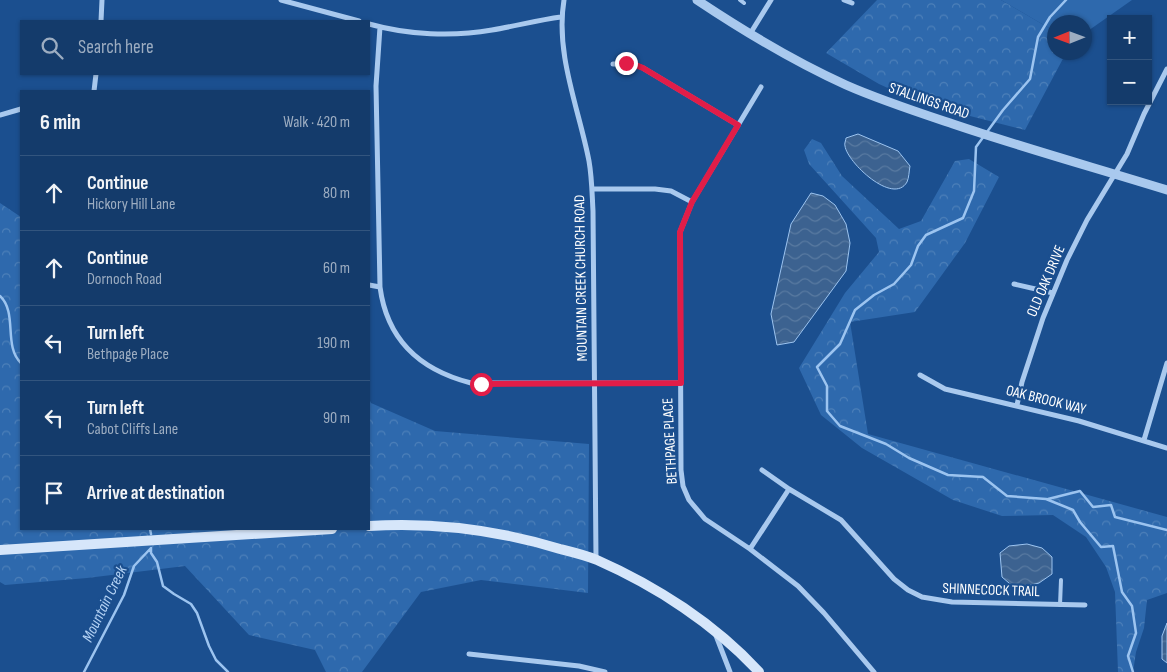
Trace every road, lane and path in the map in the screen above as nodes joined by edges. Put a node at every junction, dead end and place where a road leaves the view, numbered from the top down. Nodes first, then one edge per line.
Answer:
1 (102, 0) edge
2 (281, 0) edge
3 (564, 0) edge
4 (697, 0) edge
5 (771, 0) edge
6 (844, 0) edge
7 (852, 4) dead end
8 (561, 17) junction
9 (101, 20) edge
10 (354, 20) edge
11 (370, 24) edge
12 (380, 27) junction
13 (750, 35) junction
14 (613, 64) dead end
15 (1167, 69) edge
16 (96, 75) edge
17 (761, 87) dead end
18 (94, 90) edge
19 (20, 109) edge
20 (0, 115) edge
21 (738, 125) junction
22 (1115, 174) junction
23 (592, 189) junction
24 (1167, 190) edge
25 (692, 202) junction
26 (1014, 284) dead end
27 (370, 285) edge
28 (380, 287) junction
29 (1053, 293) junction
30 (1167, 363) edge
31 (920, 375) dead end
32 (681, 383) junction
33 (595, 384) junction
34 (1017, 405) junction
35 (1144, 440) junction
36 (1167, 448) edge
37 (762, 470) dead end
38 (789, 489) junction
39 (370, 526) edge
40 (316, 530) edge
41 (750, 549) junction
42 (0, 550) edge
43 (596, 560) junction
44 (1061, 580) dead end
45 (1060, 605) junction
46 (1085, 605) dead end
47 (714, 630) junction
48 (469, 654) dead end
49 (605, 672) edge
50 (730, 672) edge
51 (759, 672) edge
52 (874, 672) edge

1 - 9 street
2 - 10 street
3 - 8 street, MOUNTAIN CREEK CHURCH ROAD
4 - 13 street, STALLINGS ROAD
5 - 13 street
6 - 7 street
8 - 12 street
8 - 23 street, MOUNTAIN CREEK CHURCH ROAD
11 - 12 street
12 - 28 street
13 - 22 street, STALLINGS ROAD
14 - 21 street
15 - 22 street, OLD OAK DRIVE
16 - 18 street
17 - 21 street, BETHPAGE PLACE
19 - 20 street
21 - 25 street, BETHPAGE PLACE
22 - 24 street, STALLINGS ROAD
22 - 29 street, OLD OAK DRIVE
23 - 25 street
23 - 33 street, MOUNTAIN CREEK CHURCH ROAD
25 - 32 street, BETHPAGE PLACE
26 - 29 street
27 - 28 street
28 - 33 street
29 - 34 street, OLD OAK DRIVE
30 - 35 street
31 - 34 street, OAK BROOK WAY
32 - 33 street
32 - 41 street, BETHPAGE PLACE
33 - 43 street, MOUNTAIN CREEK CHURCH ROAD
34 - 35 street, OAK BROOK WAY
35 - 36 street, OAK BROOK WAY
37 - 38 street, SHINNECOCK TRAIL
38 - 41 street
38 - 45 street, SHINNECOCK TRAIL
39 - 43 main road
40 - 42 main road
41 - 52 street, BETHPAGE PLACE
43 - 47 main road
44 - 45 lane
45 - 46 street, SHINNECOCK TRAIL
47 - 50 street
47 - 51 main road
48 - 49 street

